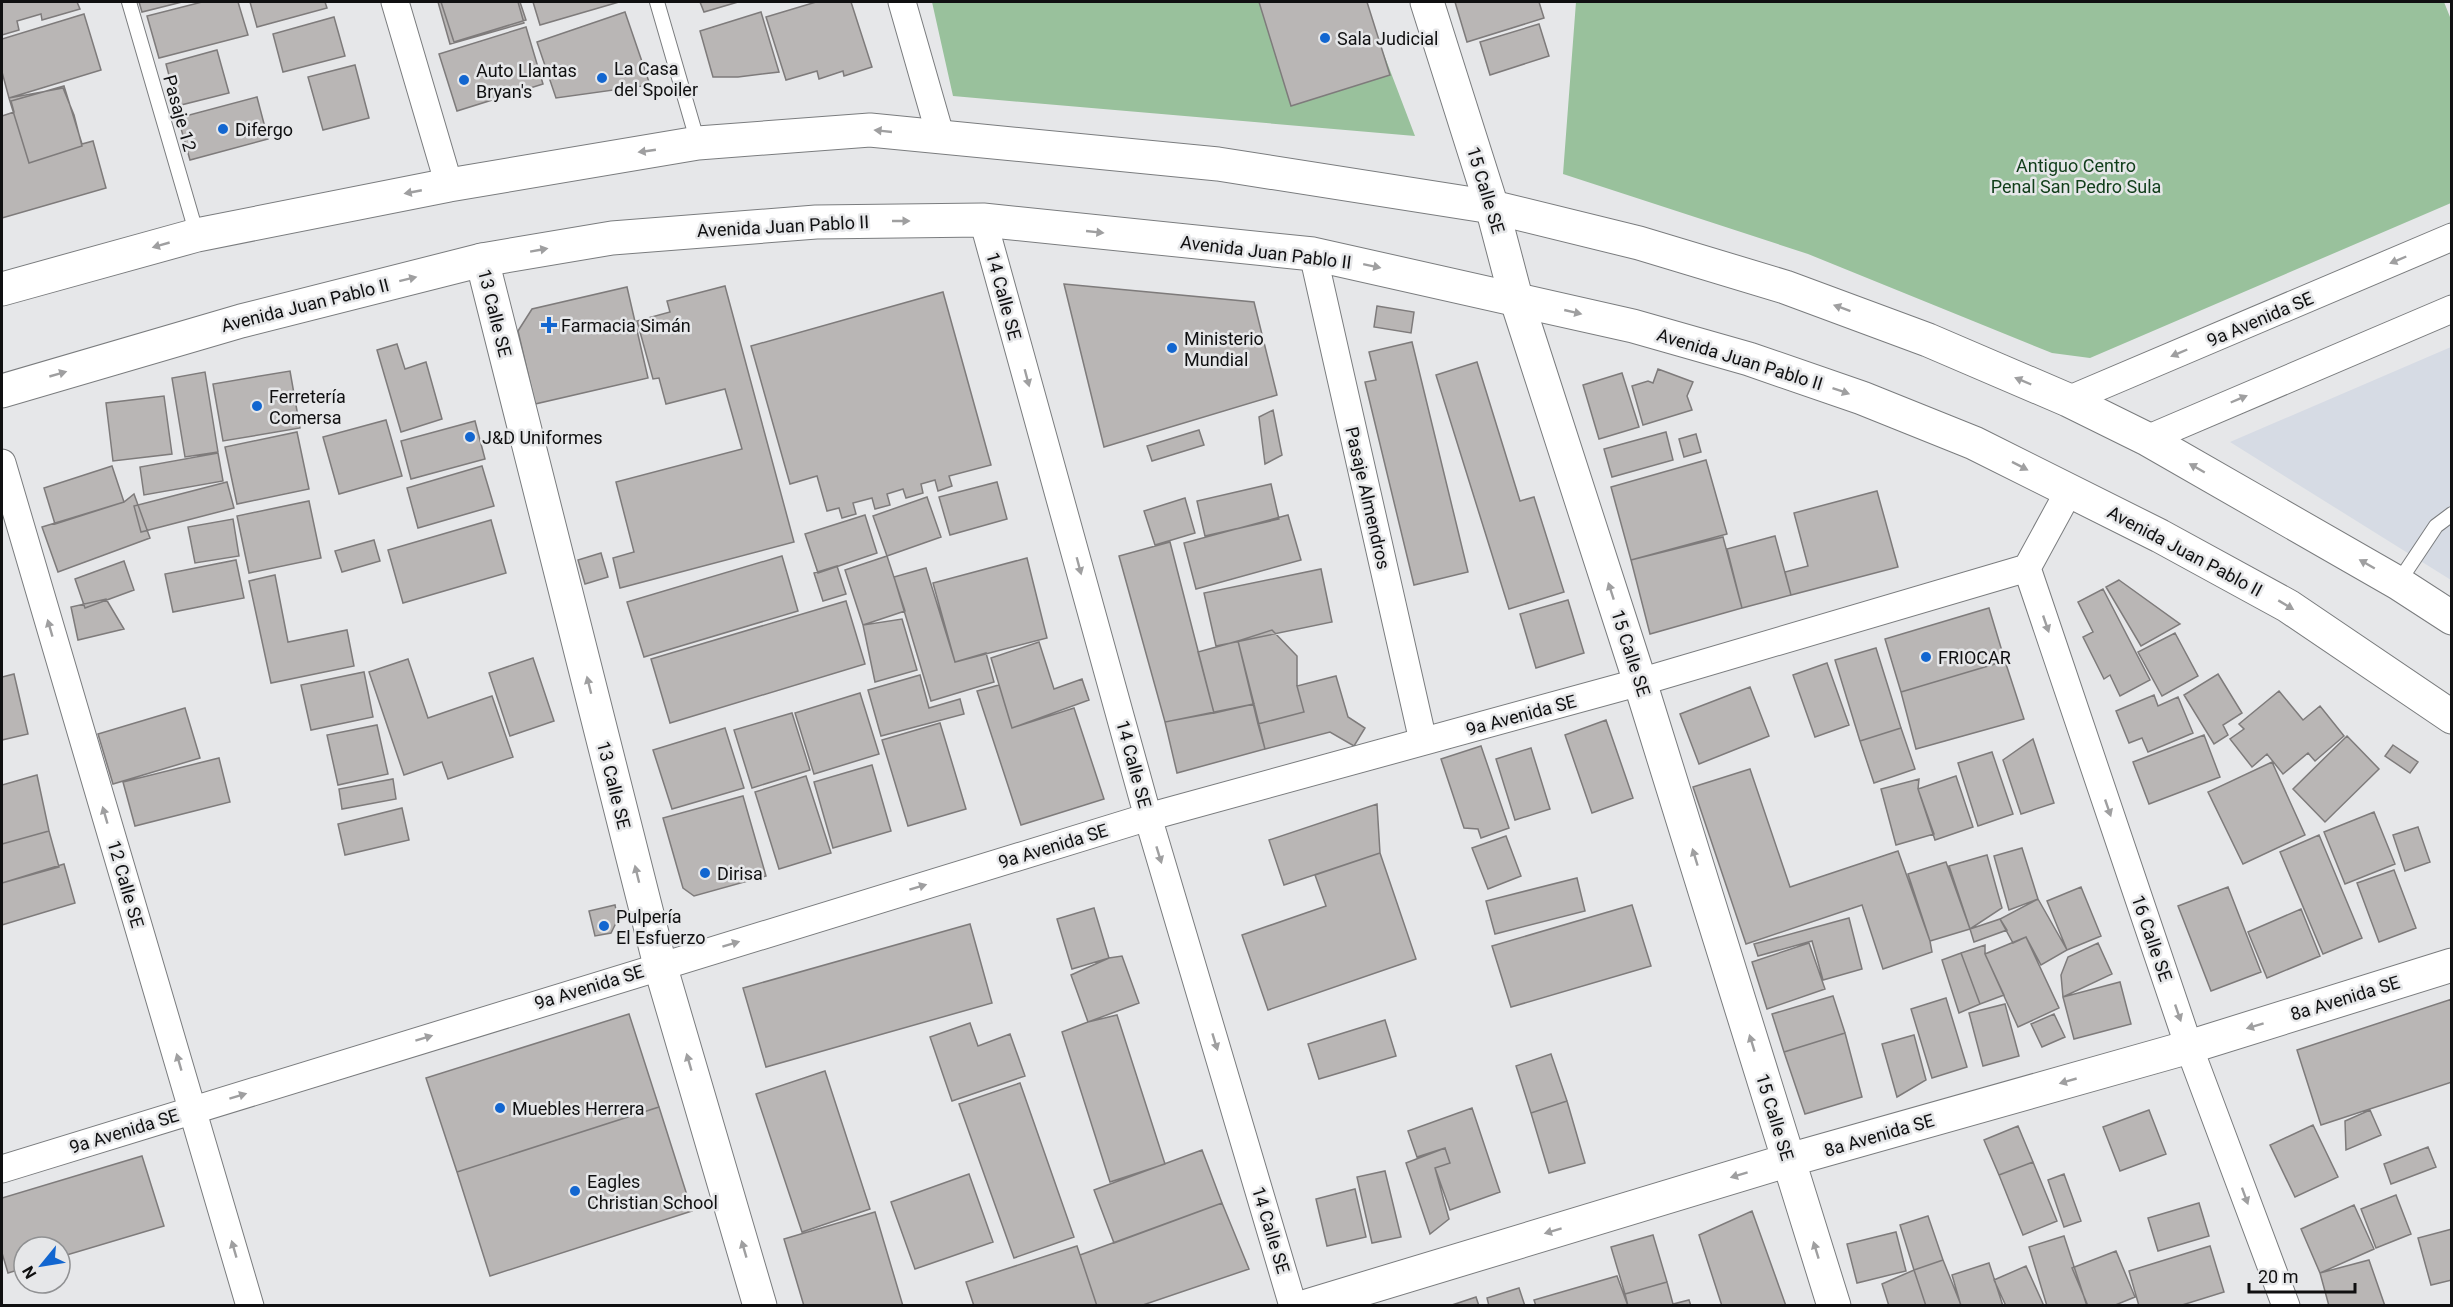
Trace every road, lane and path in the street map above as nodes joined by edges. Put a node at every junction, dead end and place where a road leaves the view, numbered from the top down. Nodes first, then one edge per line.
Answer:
1 (129, 2) edge
2 (395, 2) edge
3 (657, 2) edge
4 (902, 2) edge
5 (1427, 2) edge
6 (941, 138) junction
7 (698, 143) junction
8 (449, 185) junction
9 (1492, 207) junction
10 (983, 220) junction
11 (197, 235) junction
12 (2451, 237) edge
13 (1313, 254) junction
14 (482, 260) junction
15 (2, 289) edge
16 (1516, 298) junction
17 (2451, 309) edge
18 (2, 391) edge
19 (2068, 400) junction
20 (2146, 439) junction
21 (2, 463) edge
22 (2069, 491) junction
23 (2451, 514) edge
24 (2027, 568) junction
25 (2398, 582) junction
26 (2451, 618) edge
27 (1640, 682) junction
28 (2451, 717) edge
29 (1424, 741) junction
30 (1148, 817) junction
31 (660, 965) junction
32 (2451, 965) edge
33 (2189, 1047) junction
34 (193, 1110) junction
35 (1789, 1160) junction
36 (2, 1169) edge
37 (250, 1305) edge
38 (760, 1305) edge
39 (1293, 1305) edge
40 (1307, 1305) edge
41 (1834, 1305) edge
42 (2286, 1305) edge

1 - 11 lane, Pasaje 12
2 - 8 street
3 - 7 lane
4 - 6 street
5 - 9 main road, 15 Calle SE
6 -> 7 main road
6 - 9 main road
7 -> 8 main road
8 -> 11 main road
9 - 16 main road, 15 Calle SE
19 -> 9 main road
10 -> 13 main road, Avenida Juan Pablo II
14 -> 10 main road, Avenida Juan Pablo II
10 -> 30 street, 14 Calle SE
11 -> 15 main road
12 -> 19 street, 9a Avenida SE
13 -> 16 main road, Avenida Juan Pablo II
13 - 29 street, Pasaje Almendros
18 -> 14 main road, Avenida Juan Pablo II
31 -> 14 main road, 13 Calle SE
16 -> 22 main road, Avenida Juan Pablo II
27 -> 16 main road, 15 Calle SE
20 -> 17 street
19 - 20 main road
25 -> 20 main road
34 -> 21 street, 12 Calle SE
22 - 24 street
22 -> 28 main road, Avenida Juan Pablo II
23 - 25 lane
24 - 27 street, 9a Avenida SE
24 -> 33 street, 16 Calle SE
25 - 26 main road
27 - 29 street, 9a Avenida SE
35 -> 27 main road, 15 Calle SE
29 - 30 street, 9a Avenida SE
31 -> 30 street, 9a Avenida SE
30 -> 39 street, 14 Calle SE
34 -> 31 street, 9a Avenida SE
38 -> 31 main road, 13 Calle SE
32 -> 33 main road, 8a Avenida SE
33 -> 35 main road, 8a Avenida SE
33 -> 42 street, 16 Calle SE
34 - 36 street, 9a Avenida SE
37 -> 34 street, 12 Calle SE
35 -> 40 main road, 8a Avenida SE
41 -> 35 main road, 15 Calle SE

